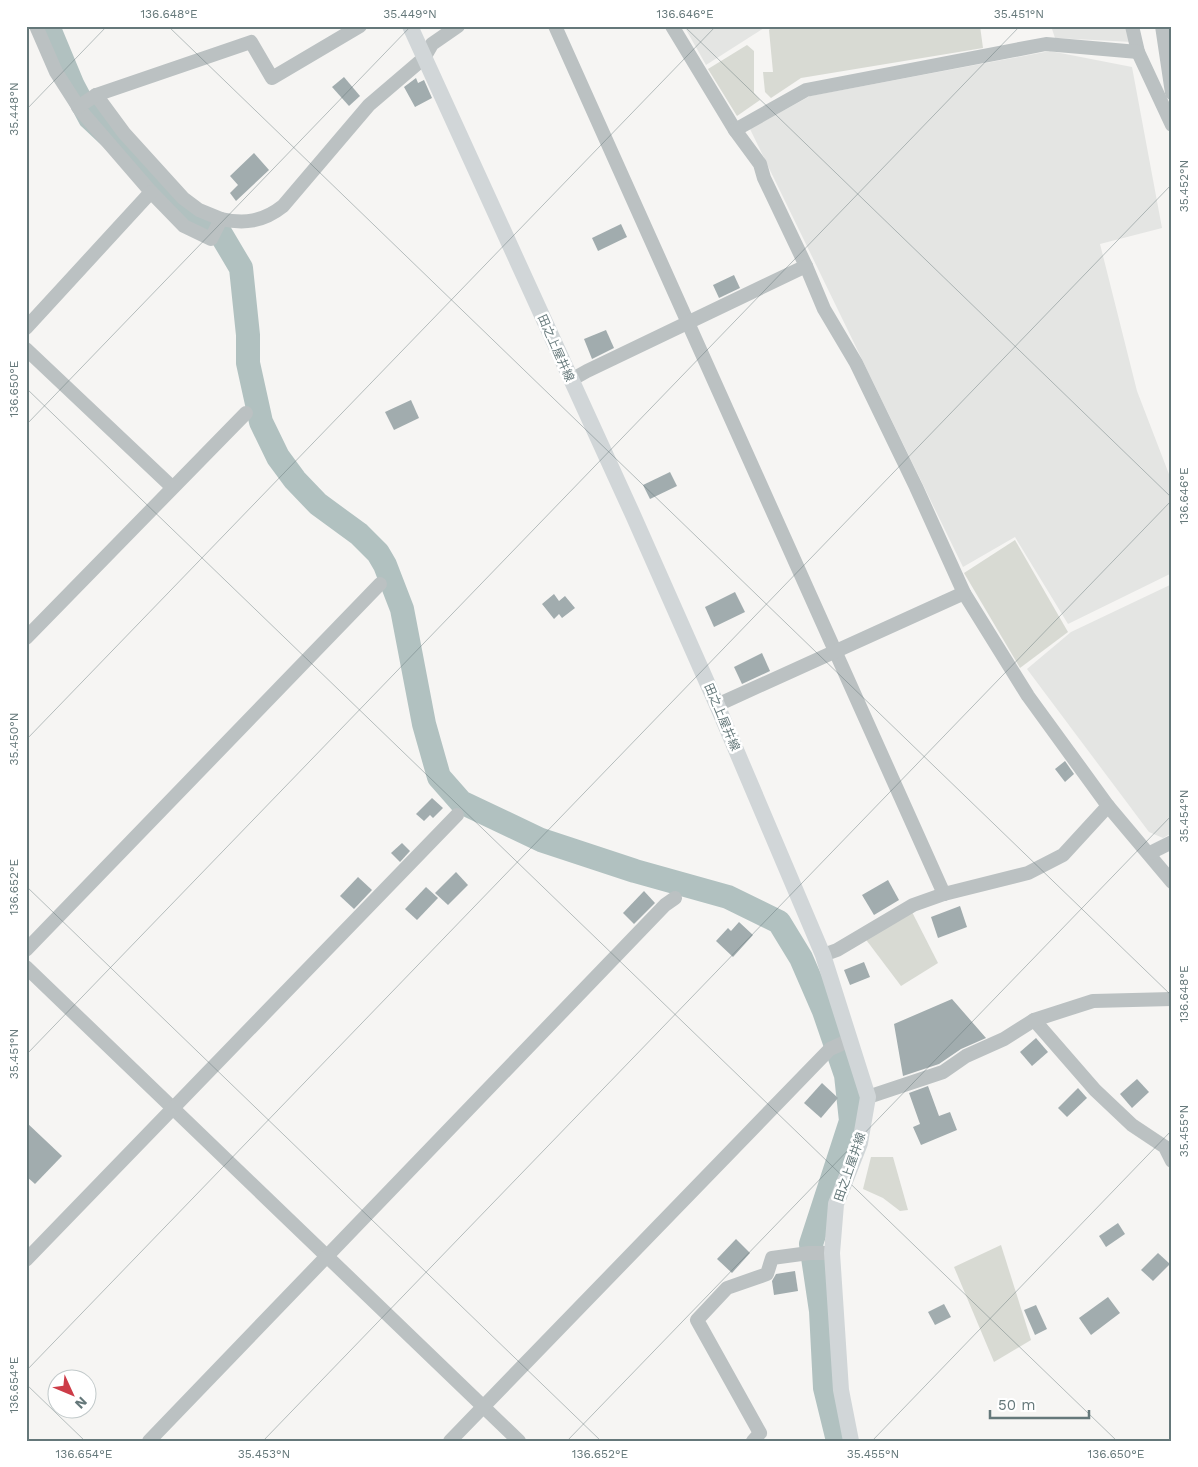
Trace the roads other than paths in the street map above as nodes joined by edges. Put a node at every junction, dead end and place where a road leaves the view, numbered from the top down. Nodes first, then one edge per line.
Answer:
1 (36, 26) edge
2 (360, 26) edge
3 (410, 26) edge
4 (458, 26) edge
5 (555, 26) edge
6 (672, 26) edge
7 (1132, 26) edge
8 (1162, 26) edge
9 (1138, 52) junction
10 (424, 58) junction
11 (1172, 93) edge
12 (96, 95) junction
13 (78, 107) junction
14 (1172, 125) edge
15 (735, 130) junction
16 (151, 192) junction
17 (218, 226) junction
18 (806, 266) junction
19 (689, 323) junction
20 (26, 328) edge
21 (26, 348) edge
22 (571, 380) junction
23 (246, 413) dead end
24 (172, 487) junction
25 (380, 584) dead end
26 (964, 593) junction
27 (26, 638) edge
28 (836, 653) junction
29 (717, 705) junction
30 (1108, 806) junction
31 (457, 815) dead end
32 (1172, 842) edge
33 (1150, 854) junction
34 (1172, 882) edge
35 (944, 894) junction
36 (675, 898) dead end
37 (26, 950) edge
38 (823, 955) junction
39 (26, 967) edge
40 (1172, 1000) edge
41 (1034, 1020) junction
42 (850, 1040) junction
43 (868, 1097) junction
44 (173, 1109) junction
45 (1172, 1161) edge
46 (821, 1253) junction
47 (327, 1254) junction
48 (26, 1260) edge
49 (482, 1407) junction
50 (149, 1441) edge
51 (450, 1441) edge
52 (519, 1441) edge
53 (753, 1441) edge
54 (851, 1441) edge

1 - 13 street
2 - 12 street
3 - 10 main road, 田之上屋井線
4 - 10 street
5 - 19 street
6 - 15 street
7 - 9 street
8 - 11 street
9 - 14 street
9 - 15 street
10 - 17 street
10 - 22 main road, 田之上屋井線
12 - 13 street
12 - 17 street
13 - 16 street
15 - 18 street
16 - 17 street
16 - 20 street
18 - 19 street
18 - 26 street
19 - 22 street
19 - 28 street
21 - 24 street
22 - 29 main road, 田之上屋井線
23 - 24 street
24 - 27 street
25 - 37 street
26 - 28 street
26 - 30 street
28 - 29 street
28 - 35 street
29 - 38 main road, 田之上屋井線
30 - 33 street
30 - 35 street
31 - 44 street
32 - 33 street
33 - 34 street
35 - 38 street
36 - 47 street
38 - 42 main road, 田之上屋井線
39 - 44 street
40 - 41 street
41 - 43 street
41 - 45 street
42 - 43 main road, 田之上屋井線
42 - 49 street
43 - 46 main road, 田之上屋井線
44 - 47 street
44 - 48 street
46 - 53 street
46 - 54 main road, 田之上屋井線
47 - 49 street
47 - 50 street
49 - 51 street
49 - 52 street

